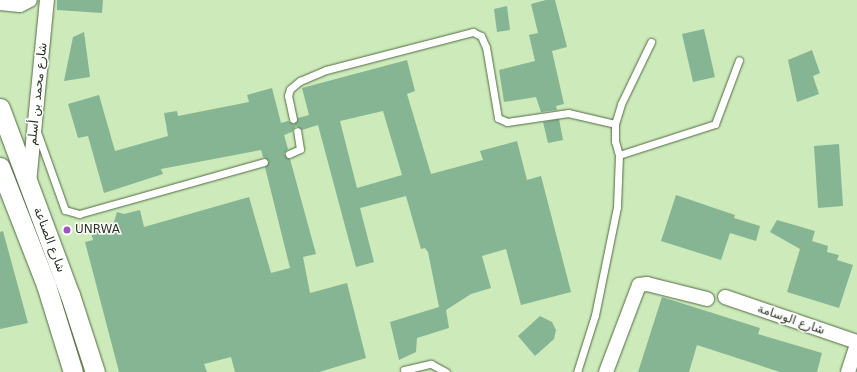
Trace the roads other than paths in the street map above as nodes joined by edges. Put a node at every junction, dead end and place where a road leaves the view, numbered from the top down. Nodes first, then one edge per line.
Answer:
1 (30, 0) edge
2 (47, 0) edge
3 (0, 3) edge
4 (650, 42) dead end
5 (740, 60) dead end
6 (0, 108) edge
7 (293, 119) dead end
8 (615, 124) junction
9 (35, 126) junction
10 (297, 131) dead end
11 (289, 154) dead end
12 (619, 155) junction
13 (264, 162) dead end
14 (0, 167) edge
15 (29, 188) junction
16 (726, 297) dead end
17 (707, 299) dead end
18 (857, 342) edge
19 (857, 345) edge
20 (404, 370) dead end
21 (73, 372) edge
22 (95, 372) edge
23 (446, 372) edge
24 (577, 372) edge
25 (606, 372) edge
26 (848, 372) edge

1 - 3 street
2 - 9 street, شارع محمد بن أسلم
4 - 8 lane
5 - 12 lane
6 - 15 main road, شارع الصناعة
7 - 8 lane
8 - 12 lane
9 - 13 lane
9 - 15 street, شارع محمد بن أسلم
10 - 11 lane
12 - 24 lane
14 - 21 main road, شارع الصناعة
15 - 22 main road, شارع الصناعة
16 - 18 street, شارع الوسامة
17 - 25 street
19 - 26 street
20 - 23 lane

